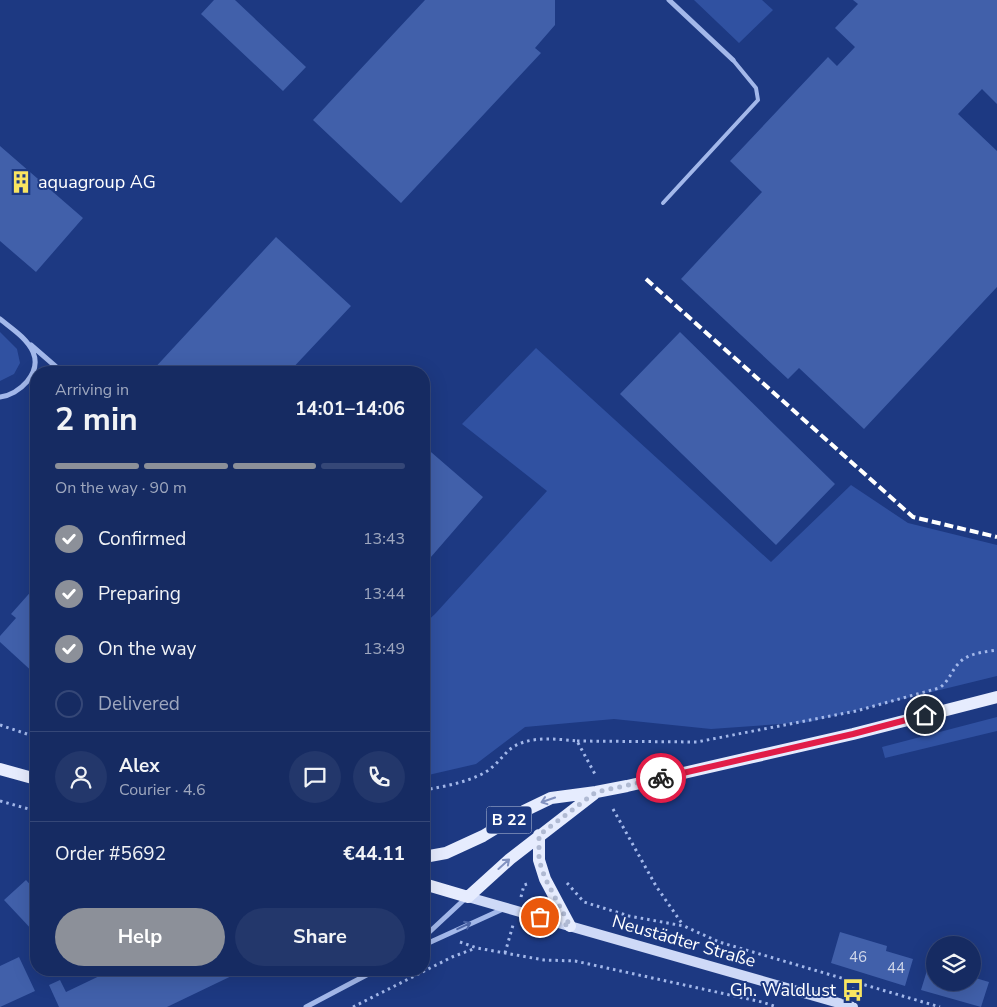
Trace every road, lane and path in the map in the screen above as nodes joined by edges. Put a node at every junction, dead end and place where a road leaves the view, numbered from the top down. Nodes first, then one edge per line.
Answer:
1 (669, 0) edge
2 (733, 60) joint
3 (663, 203) dead end
4 (0, 319) edge
5 (24, 340) junction
6 (34, 366) edge
7 (55, 366) edge
8 (30, 376) edge
9 (0, 397) edge
10 (997, 650) edge
11 (997, 697) edge
12 (0, 726) edge
13 (30, 736) edge
14 (577, 741) junction
15 (0, 769) edge
16 (596, 776) dead end
17 (30, 777) edge
18 (430, 789) edge
19 (596, 792) junction
20 (0, 801) edge
21 (30, 809) edge
22 (613, 809) dead end
23 (539, 835) junction
24 (430, 856) edge
25 (430, 886) edge
26 (468, 897) junction
27 (505, 908) junction
28 (570, 926) junction
29 (430, 932) edge
30 (444, 936) junction
31 (430, 942) edge
32 (477, 948) junction
33 (430, 968) edge
34 (365, 976) edge
35 (414, 976) edge
36 (855, 983) junction
37 (853, 990) dead end
38 (306, 1007) edge
39 (353, 1007) edge
40 (777, 1007) edge
41 (853, 1007) edge
42 (940, 1007) edge

1 - 2 street
2 - 3 lane
4 - 5 street
5 - 6 street
5 - 7 street
8 - 9 street
10 - 14 path
11 - 19 main road, B 22
12 - 13 path
14 - 16 path
14 - 18 path
15 - 17 main road
19 - 23 main road, B 22
19 -> 24 main road, B 22
20 - 21 path
22 - 36 path
26 -> 23 main road, B 22
23 - 28 main road
25 - 26 main road
26 - 27 main road, Neustädter Straße
26 - 29 street
27 - 28 main road, Neustädter Straße
30 -> 27 street
28 - 41 main road, Neustädter Straße
30 - 31 street
30 - 32 path
32 - 33 path
32 - 40 path
34 - 38 street
35 - 39 path
36 - 37 path
36 - 42 path

